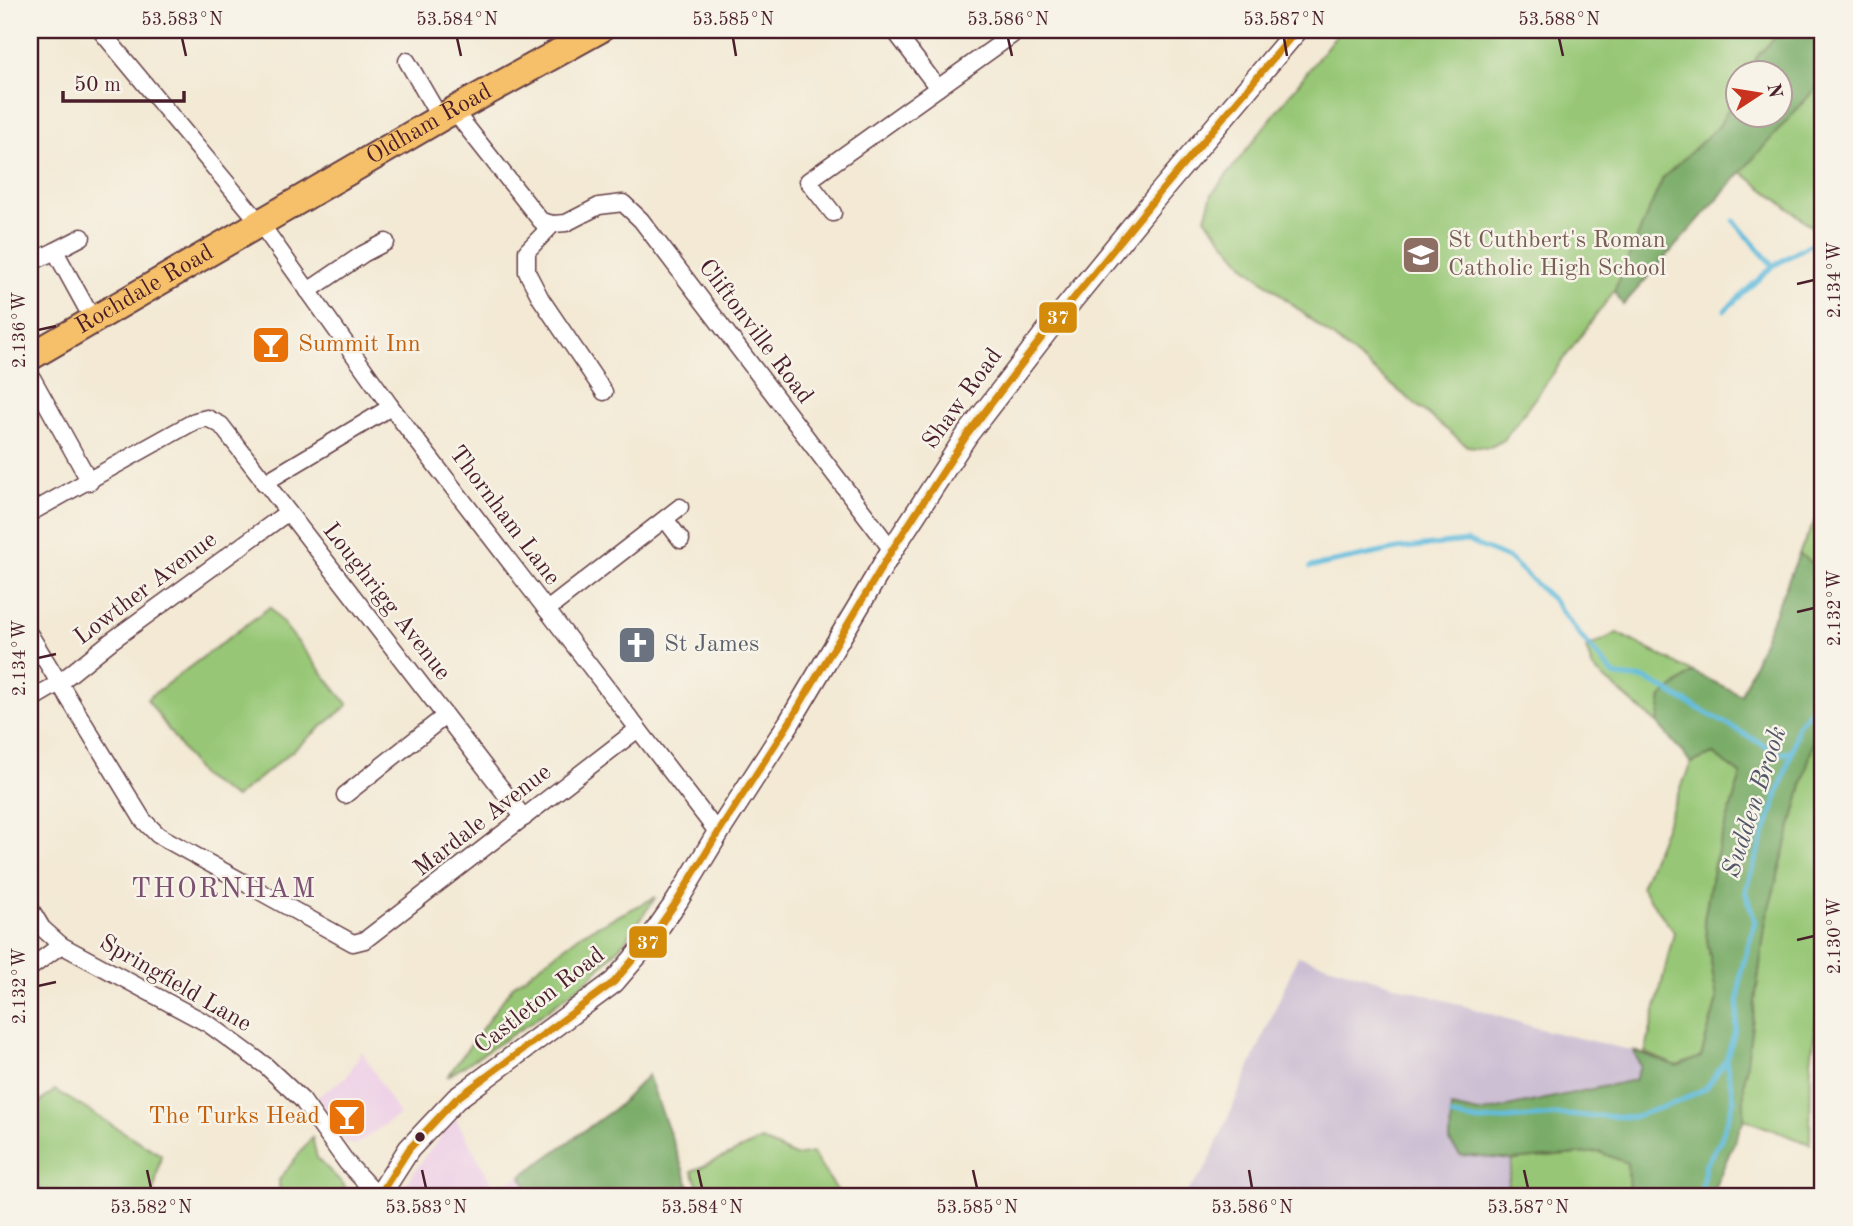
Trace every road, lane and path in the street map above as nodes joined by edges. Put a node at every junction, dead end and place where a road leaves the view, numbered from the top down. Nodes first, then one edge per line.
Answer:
1 (100, 30) edge
2 (598, 30) edge
3 (894, 30) edge
4 (1019, 30) edge
5 (1297, 30) edge
6 (407, 61) dead end
7 (938, 88) junction
8 (447, 115) junction
9 (833, 213) dead end
10 (260, 223) junction
11 (554, 224) junction
12 (82, 237) dead end
13 (386, 242) dead end
14 (55, 251) junction
15 (30, 263) edge
16 (308, 291) junction
17 (93, 320) junction
18 (30, 357) edge
19 (30, 374) edge
20 (604, 392) dead end
21 (391, 407) junction
22 (90, 482) junction
23 (264, 483) junction
24 (680, 508) dead end
25 (288, 512) junction
26 (30, 513) edge
27 (665, 519) junction
28 (681, 540) dead end
29 (892, 550) junction
30 (547, 610) junction
31 (30, 635) edge
32 (59, 683) junction
33 (30, 700) edge
34 (445, 716) junction
35 (638, 729) junction
36 (345, 795) dead end
37 (524, 818) junction
38 (718, 833) junction
39 (30, 908) edge
40 (61, 945) junction
41 (30, 968) edge
42 (379, 1196) edge

1 - 10 street, Thornham Lane
2 - 8 main road, Oldham Road
3 - 7 street
4 - 7 street
5 - 29 street, Shaw Road
6 - 8 street
7 - 9 street
8 - 10 main road, Oldham Road
8 - 11 street
10 - 16 street, Thornham Lane
10 - 17 main road, Rochdale Road
11 - 20 street
11 - 29 street, Cliftonville Road
12 - 14 street
13 - 16 street
14 - 15 street
14 - 17 street
16 - 21 street, Thornham Lane
17 - 18 main road, Rochdale Road
19 - 22 street
21 - 23 street
21 - 30 street, Thornham Lane
22 - 23 street, Loughrigg Avenue
22 - 26 street
23 - 25 street, Loughrigg Avenue
24 - 27 street
25 - 32 street, Lowther Avenue
25 - 34 street, Loughrigg Avenue
27 - 28 street
27 - 30 street
29 - 38 street, Shaw Road
30 - 35 street, Thornham Lane
31 - 32 street
32 - 33 street, Lowther Avenue
32 - 37 street, Mardale Avenue
34 - 36 street
34 - 37 street, Loughrigg Avenue
35 - 37 street, Mardale Avenue
35 - 38 street, Thornham Lane
38 - 42 street, Castleton Road
39 - 40 street, Springfield Lane
40 - 41 street
40 - 42 street, Springfield Lane

